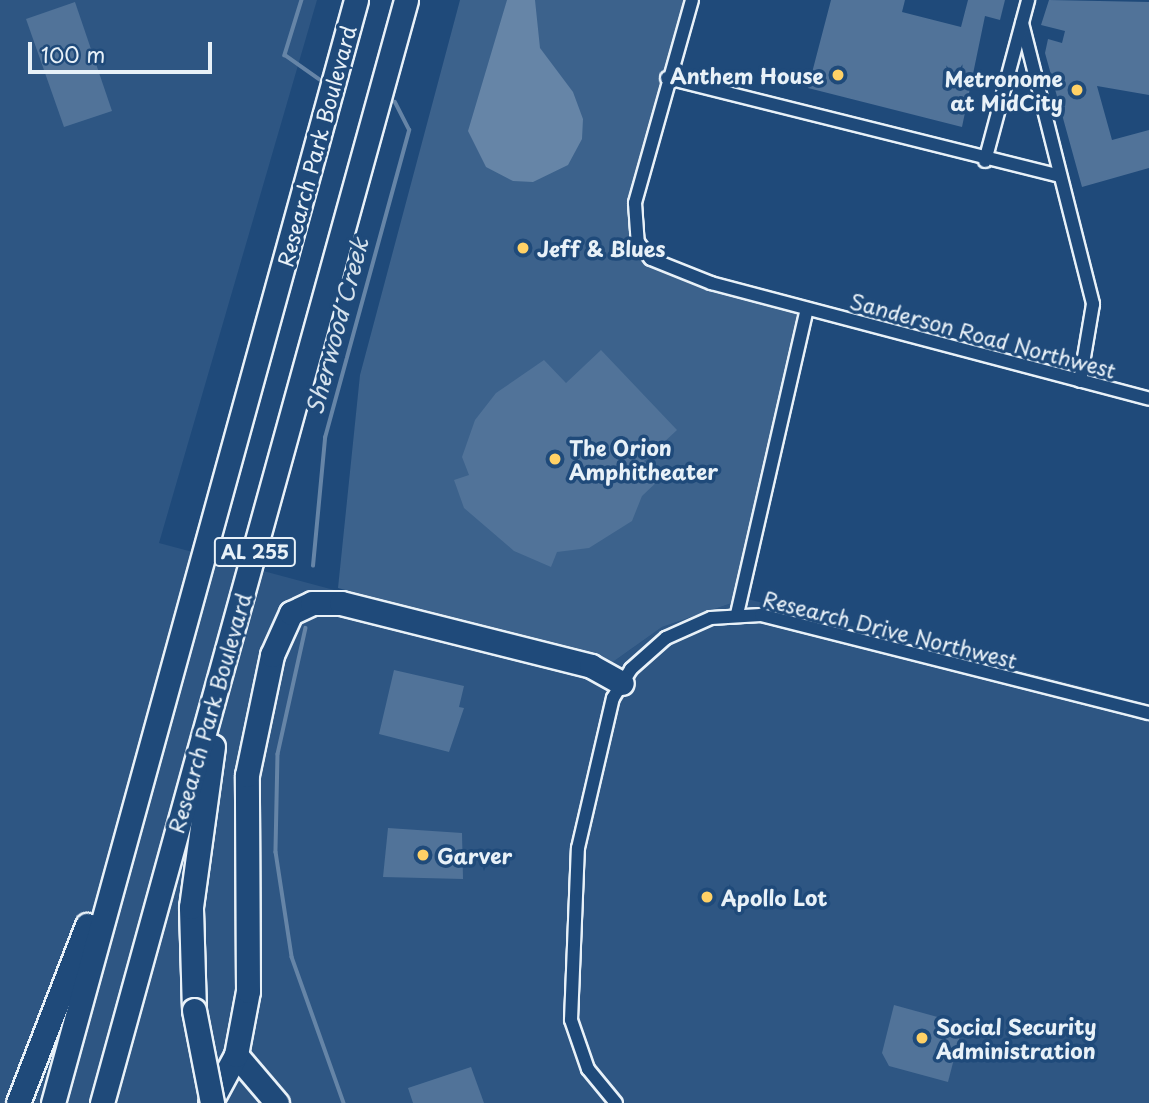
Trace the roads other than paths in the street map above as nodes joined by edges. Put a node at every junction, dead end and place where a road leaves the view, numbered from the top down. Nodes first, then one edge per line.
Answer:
1 (356, 0) edge
2 (406, 0) edge
3 (692, 0) edge
4 (1028, 0) edge
5 (1022, 23) junction
6 (667, 78) junction
7 (985, 161) junction
8 (1059, 176) junction
9 (807, 309) junction
10 (1080, 381) junction
11 (1149, 399) edge
12 (737, 614) junction
13 (233, 627) junction
14 (622, 683) junction
15 (1149, 713) edge
16 (132, 808) junction
17 (236, 1055) junction
18 (18, 1103) edge
19 (53, 1103) edge
20 (102, 1103) edge
21 (211, 1103) edge
22 (277, 1103) edge
23 (616, 1103) edge

1 - 16 highway, Research Park Boulevard / AL 255
2 - 13 highway, Research Park Boulevard / AL 255
3 - 6 street, Sanderson Road Northwest
4 - 5 street
5 - 7 street
5 - 8 street
6 - 7 street
6 - 9 street, Sanderson Road Northwest
7 - 8 street
8 - 10 street
9 - 10 street, Sanderson Road Northwest
9 - 12 street
10 - 11 street, Sanderson Road Northwest
12 - 14 street, Research Drive Northwest
12 - 15 street, Research Drive Northwest
13 - 20 highway, Research Park Boulevard / AL 255
13 - 21 highway, bridge
14 - 17 highway
14 - 23 street, Research Drive Northwest
16 - 18 highway
16 - 19 highway, Research Park Boulevard / AL 255
17 - 21 highway
17 - 22 highway

